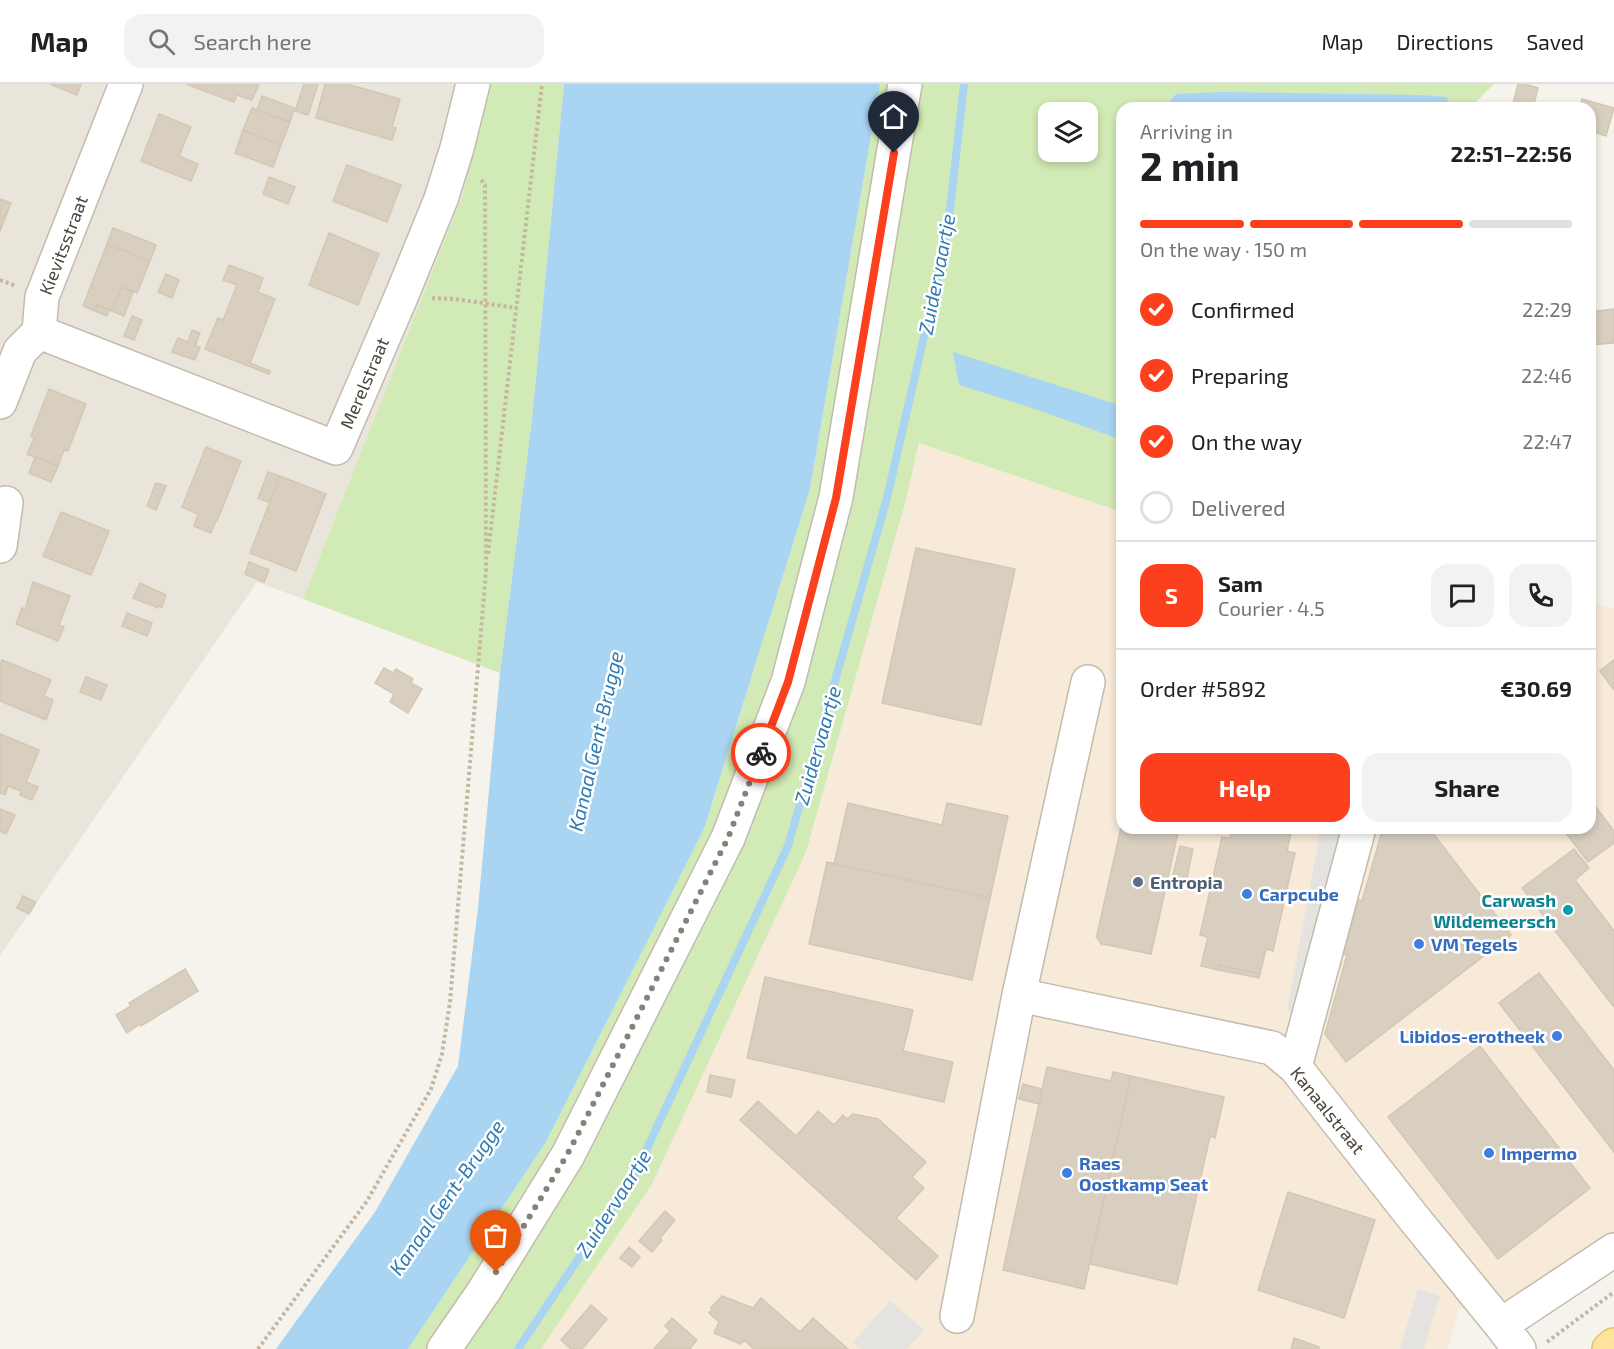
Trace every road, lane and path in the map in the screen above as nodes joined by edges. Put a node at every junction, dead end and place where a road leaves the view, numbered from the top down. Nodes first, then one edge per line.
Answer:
1 (126, 84) edge
2 (473, 84) edge
3 (542, 84) edge
4 (905, 84) edge
5 (457, 148) junction
6 (401, 297) junction
7 (485, 303) junction
8 (517, 308) junction
9 (39, 332) junction
10 (0, 402) edge
11 (6, 503) dead end
12 (0, 546) edge
13 (486, 571) junction
14 (1088, 681) dead end
15 (1357, 834) edge
16 (1019, 994) junction
17 (1295, 1067) junction
18 (1614, 1250) edge
19 (1614, 1292) edge
20 (957, 1317) dead end
21 (1510, 1337) edge
22 (1614, 1346) edge
23 (258, 1349) edge
24 (444, 1349) edge
25 (1538, 1349) edge
26 (1609, 1349) edge

1 - 9 street, Kievitsstraat
2 - 5 street, Merelstraat
3 - 8 path
4 - 24 street
5 - 6 street, Merelstraat
5 - 7 path
6 - 7 path
6 - 9 street, Merelstraat
7 - 8 path
7 - 13 path
8 - 13 path
9 - 10 street
11 - 12 street
13 - 23 path
14 - 16 street
15 - 17 street
16 - 17 street, Kanaalstraat
16 - 20 street
17 - 21 street, Kanaalstraat
18 - 21 street
19 - 25 path
22 - 26 main road

